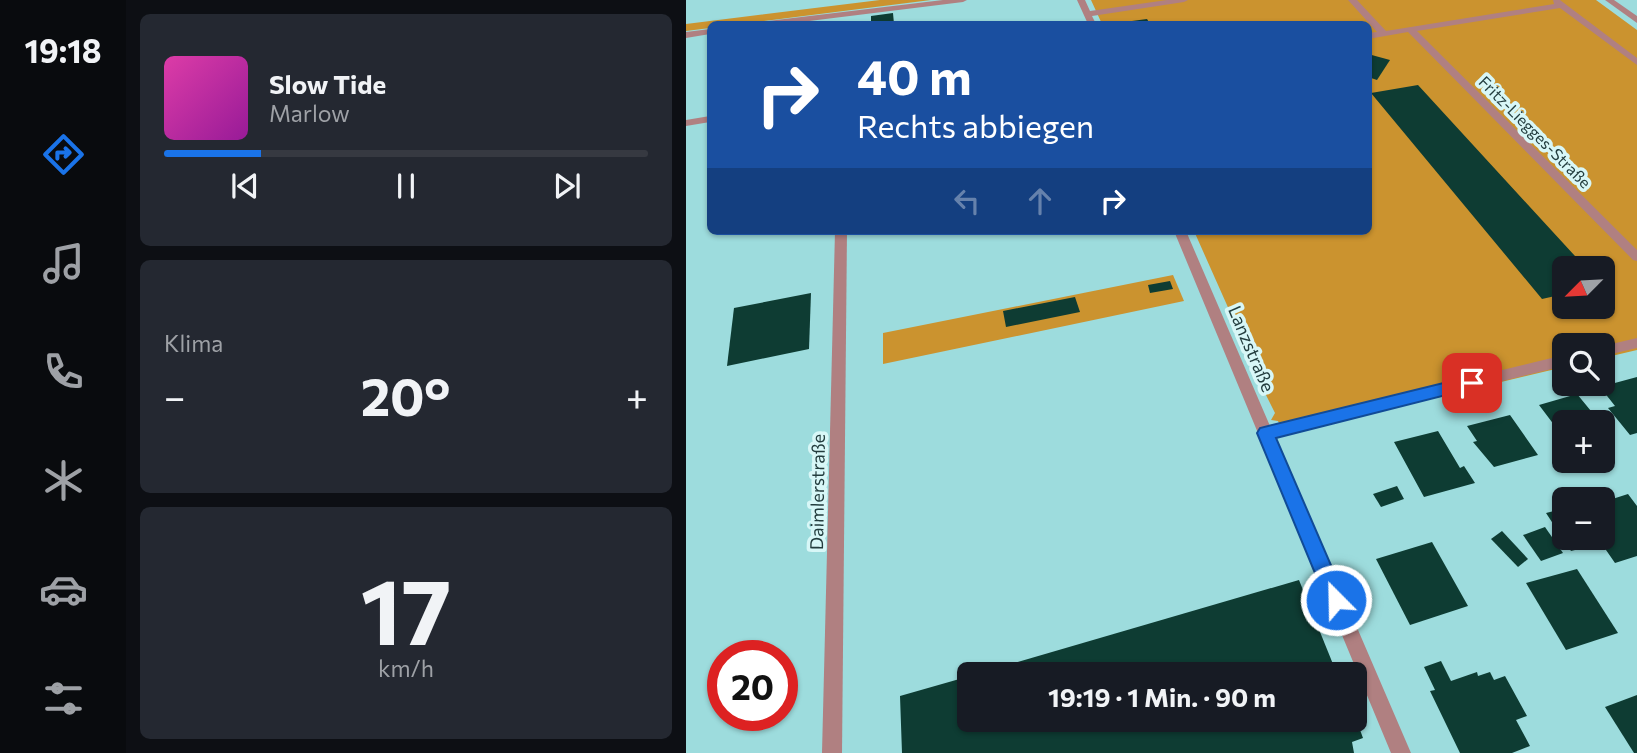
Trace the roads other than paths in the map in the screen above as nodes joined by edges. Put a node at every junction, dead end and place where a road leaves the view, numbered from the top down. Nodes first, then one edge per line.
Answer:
1 (963, 0) edge
2 (1081, 0) edge
3 (1184, 0) edge
4 (1352, 0) edge
5 (1609, 0) edge
6 (1558, 3) edge
7 (1087, 14) junction
8 (1637, 20) edge
9 (792, 21) edge
10 (1090, 21) edge
11 (1372, 21) edge
12 (1372, 21) edge
13 (1410, 29) junction
14 (707, 32) edge
15 (1383, 33) junction
16 (686, 35) edge
17 (1372, 35) edge
18 (1637, 62) edge
19 (707, 120) edge
20 (686, 123) edge
21 (841, 235) edge
22 (1182, 235) edge
23 (1637, 257) edge
24 (1637, 343) edge
25 (1615, 348) edge
26 (1552, 363) edge
27 (1266, 433) junction
28 (832, 753) edge
29 (1402, 753) edge

1 - 9 lane
2 - 7 lane
3 - 7 lane
4 - 12 lane
5 - 8 lane
6 - 13 lane
6 - 18 lane
7 - 10 lane
11 - 15 lane
13 - 15 lane
13 - 23 lane, Fritz-Liegges-Straße
14 - 16 lane
15 - 17 lane
19 - 20 lane
21 - 28 lane, Daimlerstraße
22 - 27 lane, Lanzstraße
24 - 25 lane
26 - 27 lane
27 - 29 lane, Lanzstraße

